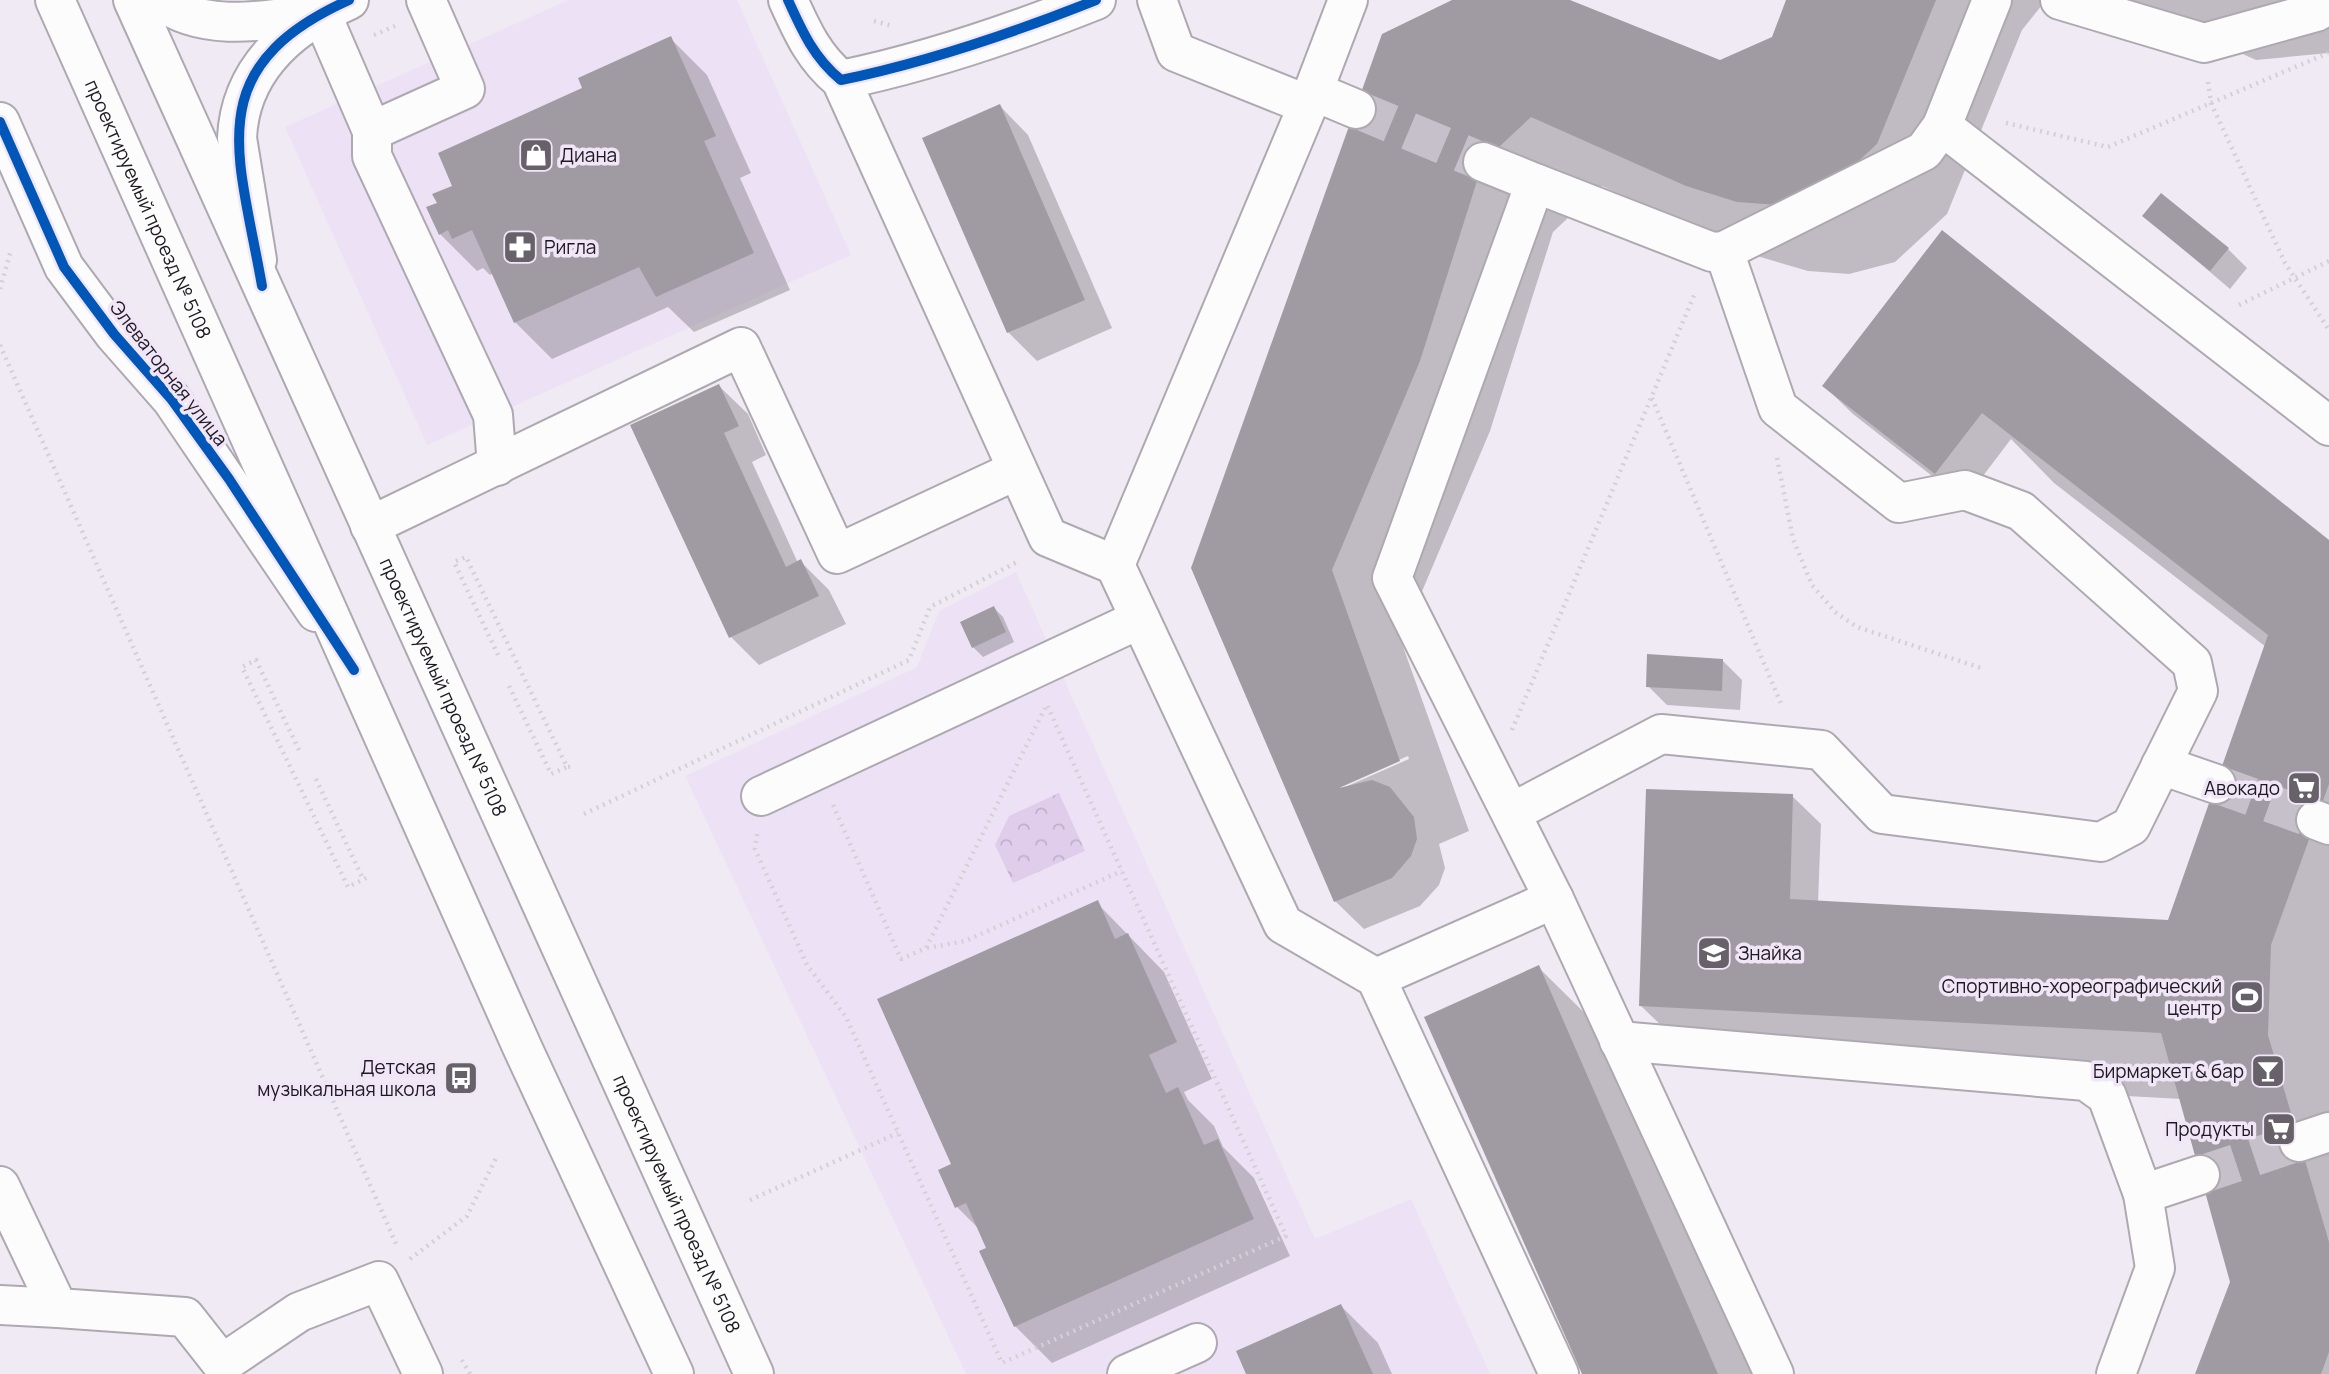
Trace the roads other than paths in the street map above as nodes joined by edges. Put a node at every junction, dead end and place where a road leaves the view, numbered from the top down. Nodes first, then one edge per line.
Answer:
1 (55, 0) edge
2 (132, 0) edge
3 (160, 0) edge
4 (789, 0) edge
5 (1157, 0) edge
6 (1348, 0) edge
7 (1992, 0) edge
8 (2060, 0) edge
9 (1081, 3) edge
10 (428, 5) edge
11 (2329, 5) edge
12 (335, 6) edge
13 (841, 80) junction
14 (1311, 98) junction
15 (1356, 109) tunnel mouth
16 (1945, 118) junction
17 (0, 122) edge
18 (372, 131) junction
19 (1483, 162) tunnel mouth
20 (10, 170) edge
21 (1535, 183) junction
22 (1718, 252) junction
23 (262, 286) junction
24 (2329, 426) edge
25 (497, 466) junction
26 (1017, 470) junction
27 (370, 526) junction
28 (1115, 565) junction
29 (1140, 619) junction
30 (354, 670) junction
31 (2161, 765) junction
32 (2216, 784) tunnel mouth
33 (761, 796) road end
34 (1513, 812) junction
35 (1554, 899) junction
36 (1376, 978) junction
37 (1619, 1041) junction
38 (2200, 1175) tunnel mouth
39 (0, 1186) edge
40 (2143, 1194) junction
41 (0, 1305) edge
42 (58, 1308) junction
43 (1197, 1343) dead end
44 (219, 1369) edge
45 (423, 1374) edge
46 (674, 1374) edge
47 (754, 1374) edge
48 (1127, 1374) edge
49 (1559, 1374) edge
50 (1773, 1374) edge
51 (2116, 1374) edge

1 - 30 main road, проектируемый проезд № 5108
2 - 23 main road, проектируемый проезд № 5108
3 - 12 main road
4 - 13 main road
5 - 14 main road
6 - 14 main road
7 - 16 main road
8 - 11 main road
9 - 13 main road
10 - 18 main road
12 - 18 main road
12 - 23 main road
13 - 26 main road
14 - 15 main road
14 - 28 main road
16 - 22 main road
16 - 24 main road
17 - 20 main road, Элеваторная улица
18 - 25 main road
19 - 21 main road
20 - 30 main road, Элеваторная улица
21 - 22 main road
21 - 34 main road
22 - 31 main road
23 - 27 main road, проектируемый проезд № 5108
25 - 26 main road
25 - 27 main road
26 - 28 main road
27 - 47 main road, проектируемый проезд № 5108
28 - 29 main road
29 - 33 main road
29 - 36 main road
30 - 46 main road, проектируемый проезд № 5108
31 - 32 main road
31 - 34 main road
34 - 35 main road
35 - 36 main road
35 - 37 main road
36 - 49 main road
37 - 40 main road
37 - 50 main road
38 - 40 main road
39 - 42 main road
40 - 51 main road
41 - 42 main road
42 - 44 main road
43 - 48 main road
44 - 45 main road

